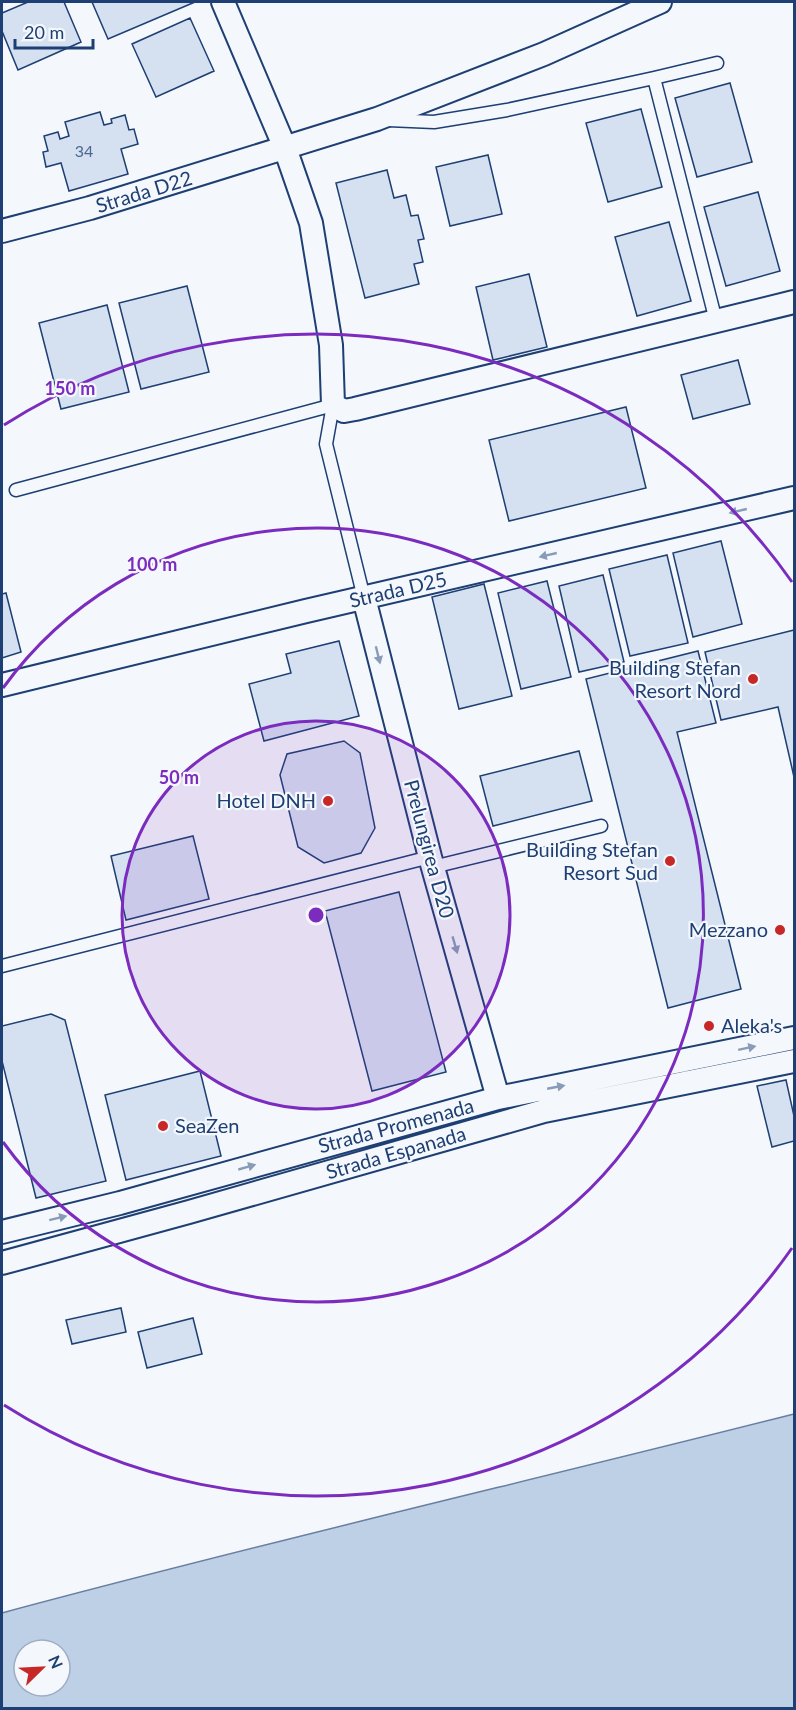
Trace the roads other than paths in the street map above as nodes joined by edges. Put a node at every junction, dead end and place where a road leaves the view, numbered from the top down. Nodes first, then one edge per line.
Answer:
1 (223, 2) edge
2 (660, 2) edge
3 (717, 63) dead end
4 (654, 78) junction
5 (377, 119) junction
6 (285, 148) junction
7 (2, 231) edge
8 (795, 302) edge
9 (716, 321) junction
10 (333, 405) junction
11 (16, 490) dead end
12 (795, 498) edge
13 (364, 598) junction
14 (2, 685) edge
15 (601, 826) dead end
16 (431, 862) junction
17 (2, 966) edge
18 (795, 1038) edge
19 (795, 1061) edge
20 (498, 1098) junction
21 (2, 1232) edge
22 (2, 1263) edge

1 - 6 street
2 - 5 street, Strada D22
3 - 4 lane
4 - 5 lane
4 - 9 lane
5 - 6 street, Strada D22
6 - 7 street, Strada D22
6 - 10 street
8 - 9 street
9 - 10 street
10 - 11 lane
10 - 13 lane
12 -> 13 street, Strada D25
13 - 14 street, Strada D25
13 -> 16 street, Prelungirea D20
15 - 16 lane
16 - 17 lane
16 -> 20 street, Prelungirea D20
20 -> 18 street, Strada Promenada
19 - 22 street, Strada Espanada
21 -> 20 street, Strada Promenada

